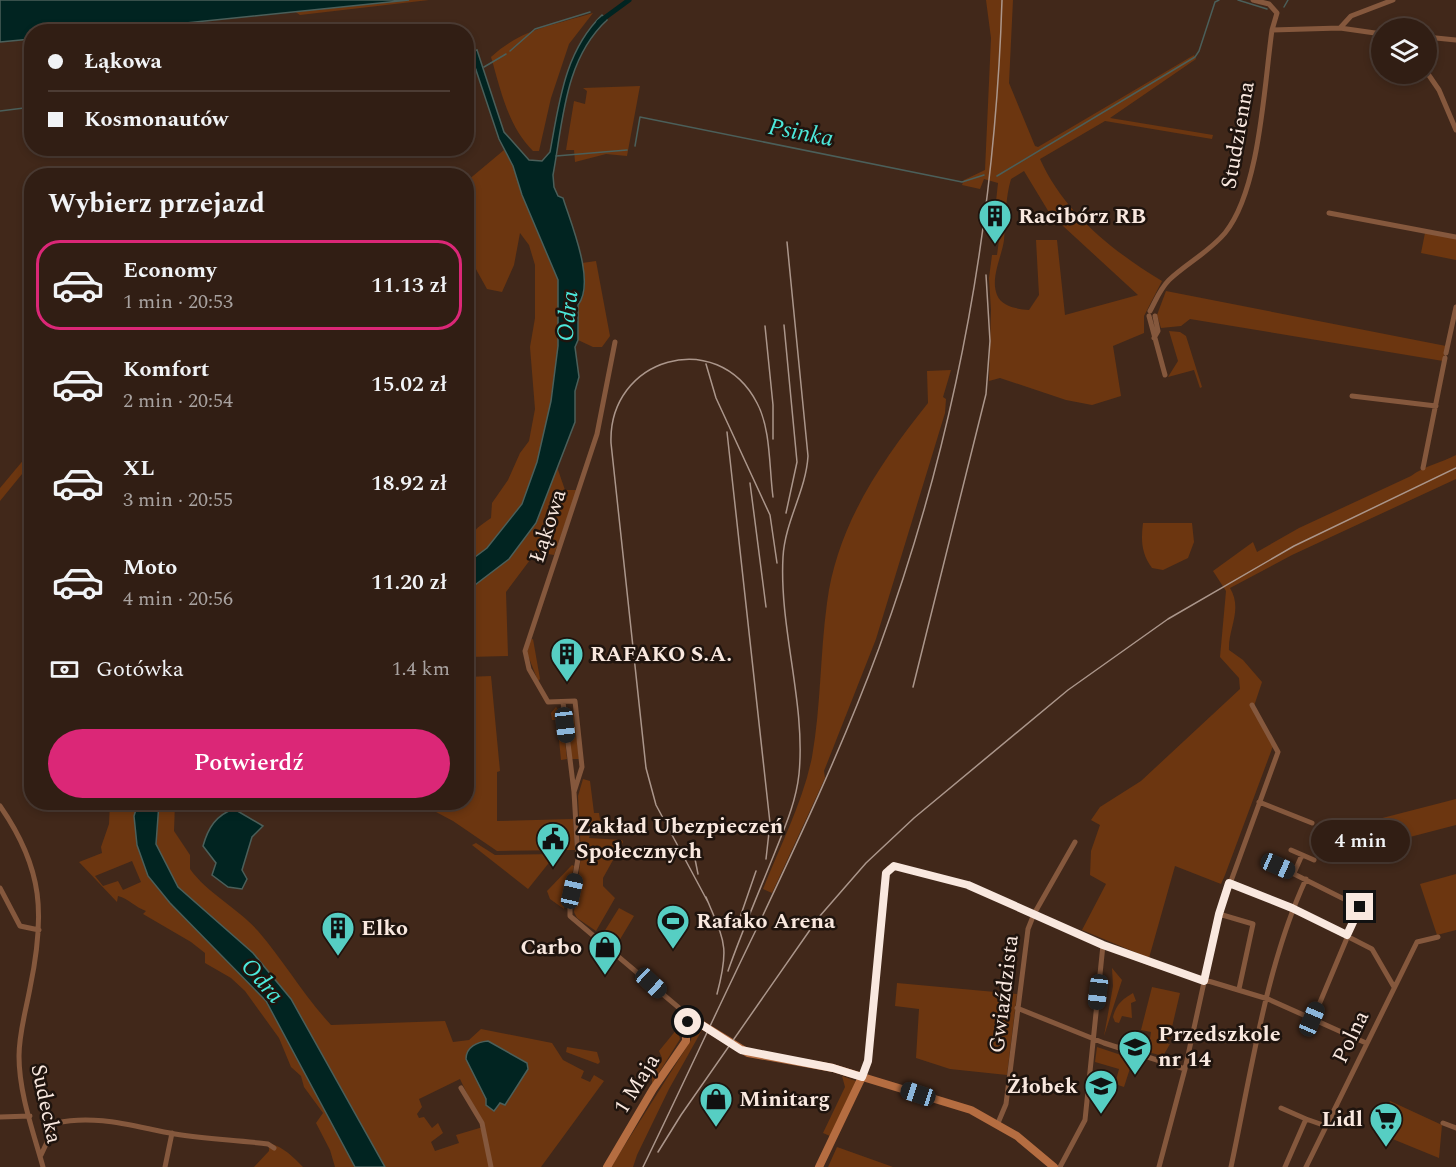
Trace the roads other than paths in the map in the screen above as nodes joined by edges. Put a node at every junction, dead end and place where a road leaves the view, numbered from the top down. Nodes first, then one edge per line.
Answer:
1 (1253, 0) edge
2 (1393, 0) edge
3 (1340, 28) junction
4 (1272, 30) junction
5 (1371, 32) edge
6 (1437, 38) edge
7 (1456, 40) edge
8 (1434, 84) edge
9 (1456, 130) edge
10 (1329, 213) dead end
11 (1456, 237) edge
12 (1456, 307) edge
13 (615, 342) dead end
14 (1448, 344) junction
15 (1456, 345) edge
16 (1165, 375) dead end
17 (1352, 396) dead end
18 (1436, 406) junction
19 (1423, 468) dead end
20 (562, 702) junction
21 (1252, 705) dead end
22 (582, 767) junction
23 (571, 772) junction
24 (579, 775) junction
25 (574, 792) junction
26 (1259, 802) junction
27 (0, 806) edge
28 (1312, 823) dead end
29 (1075, 842) dead end
30 (1291, 850) dead end
31 (1302, 855) junction
32 (1314, 860) dead end
33 (1278, 866) dead end
34 (1294, 873) junction
35 (1306, 879) junction
36 (1229, 883) junction
37 (0, 888) edge
38 (1292, 908) junction
39 (1034, 914) junction
40 (1219, 914) junction
41 (39, 930) junction
42 (1347, 935) junction
43 (1438, 937) dead end
44 (1103, 945) junction
45 (1204, 981) junction
46 (1394, 987) junction
47 (1239, 989) junction
48 (1268, 999) junction
49 (1017, 1008) junction
50 (691, 1018) junction
51 (1312, 1019) junction
52 (1092, 1038) junction
53 (1366, 1043) junction
54 (1185, 1069) junction
55 (862, 1077) junction
56 (461, 1088) dead end
57 (1281, 1108) dead end
58 (30, 1116) junction
59 (0, 1117) edge
60 (1306, 1119) junction
61 (998, 1123) junction
62 (1443, 1123) dead end
63 (1326, 1126) junction
64 (1456, 1128) edge
65 (172, 1133) junction
66 (274, 1148) dead end
67 (40, 1157) junction
68 (43, 1167) edge
69 (165, 1167) edge
70 (491, 1167) edge
71 (607, 1167) edge
72 (819, 1167) edge
73 (1054, 1167) edge
74 (1060, 1167) edge
75 (1159, 1167) edge
76 (1231, 1167) edge
77 (1285, 1167) edge
78 (1306, 1167) edge

1 - 4 street, Studzienna
2 - 3 street
3 - 4 street
3 - 5 street
4 - 16 street, Studzienna
6 - 7 street
8 - 9 street
10 - 11 street
12 - 14 street
13 - 20 street, Łąkowa
14 - 15 street
14 - 18 street
17 - 18 street
18 - 19 street
20 - 22 street, Łąkowa
20 - 23 street, Łąkowa
21 - 26 street
22 - 23 street
22 - 24 street, Łąkowa
23 - 24 street
23 - 25 street, Łąkowa
24 - 25 street, Łąkowa
25 - 50 street, Łąkowa
26 - 28 street
26 - 36 street
27 - 41 street, Sudecka
29 - 39 street, Gwiaździsta
30 - 31 street
31 - 32 street
31 - 34 street
33 - 34 street
34 - 35 street
35 - 38 street
35 - 42 street
36 - 38 street
36 - 40 street
37 - 41 street
38 - 42 street
38 - 48 street
39 - 44 street
39 - 49 street, Gwiaździsta
39 - 55 street
40 - 45 street
40 - 47 street
41 - 58 street, Sudecka
42 - 46 street
42 - 51 street
43 - 46 street, Polna
44 - 45 street
44 - 52 street
45 - 47 street
45 - 54 street
46 - 53 street, Polna
47 - 48 street
48 - 51 street
48 - 76 street
49 - 52 street
49 - 61 street, Gwiaździsta
50 - 55 street, Łąkowa
50 - 71 street, 1 Maja
51 - 53 street
52 - 54 street
52 - 74 street
53 - 63 street, Polna
54 - 75 street
55 - 61 street, Łąkowa
55 - 72 street
56 - 70 street
57 - 60 street
58 - 59 street
58 - 67 street, Sudecka
60 - 63 street
60 - 77 street
61 - 73 street, Łąkowa
62 - 64 street
63 - 78 street, Polna
65 - 66 street
65 - 67 street
65 - 69 street
67 - 68 street, Sudecka

